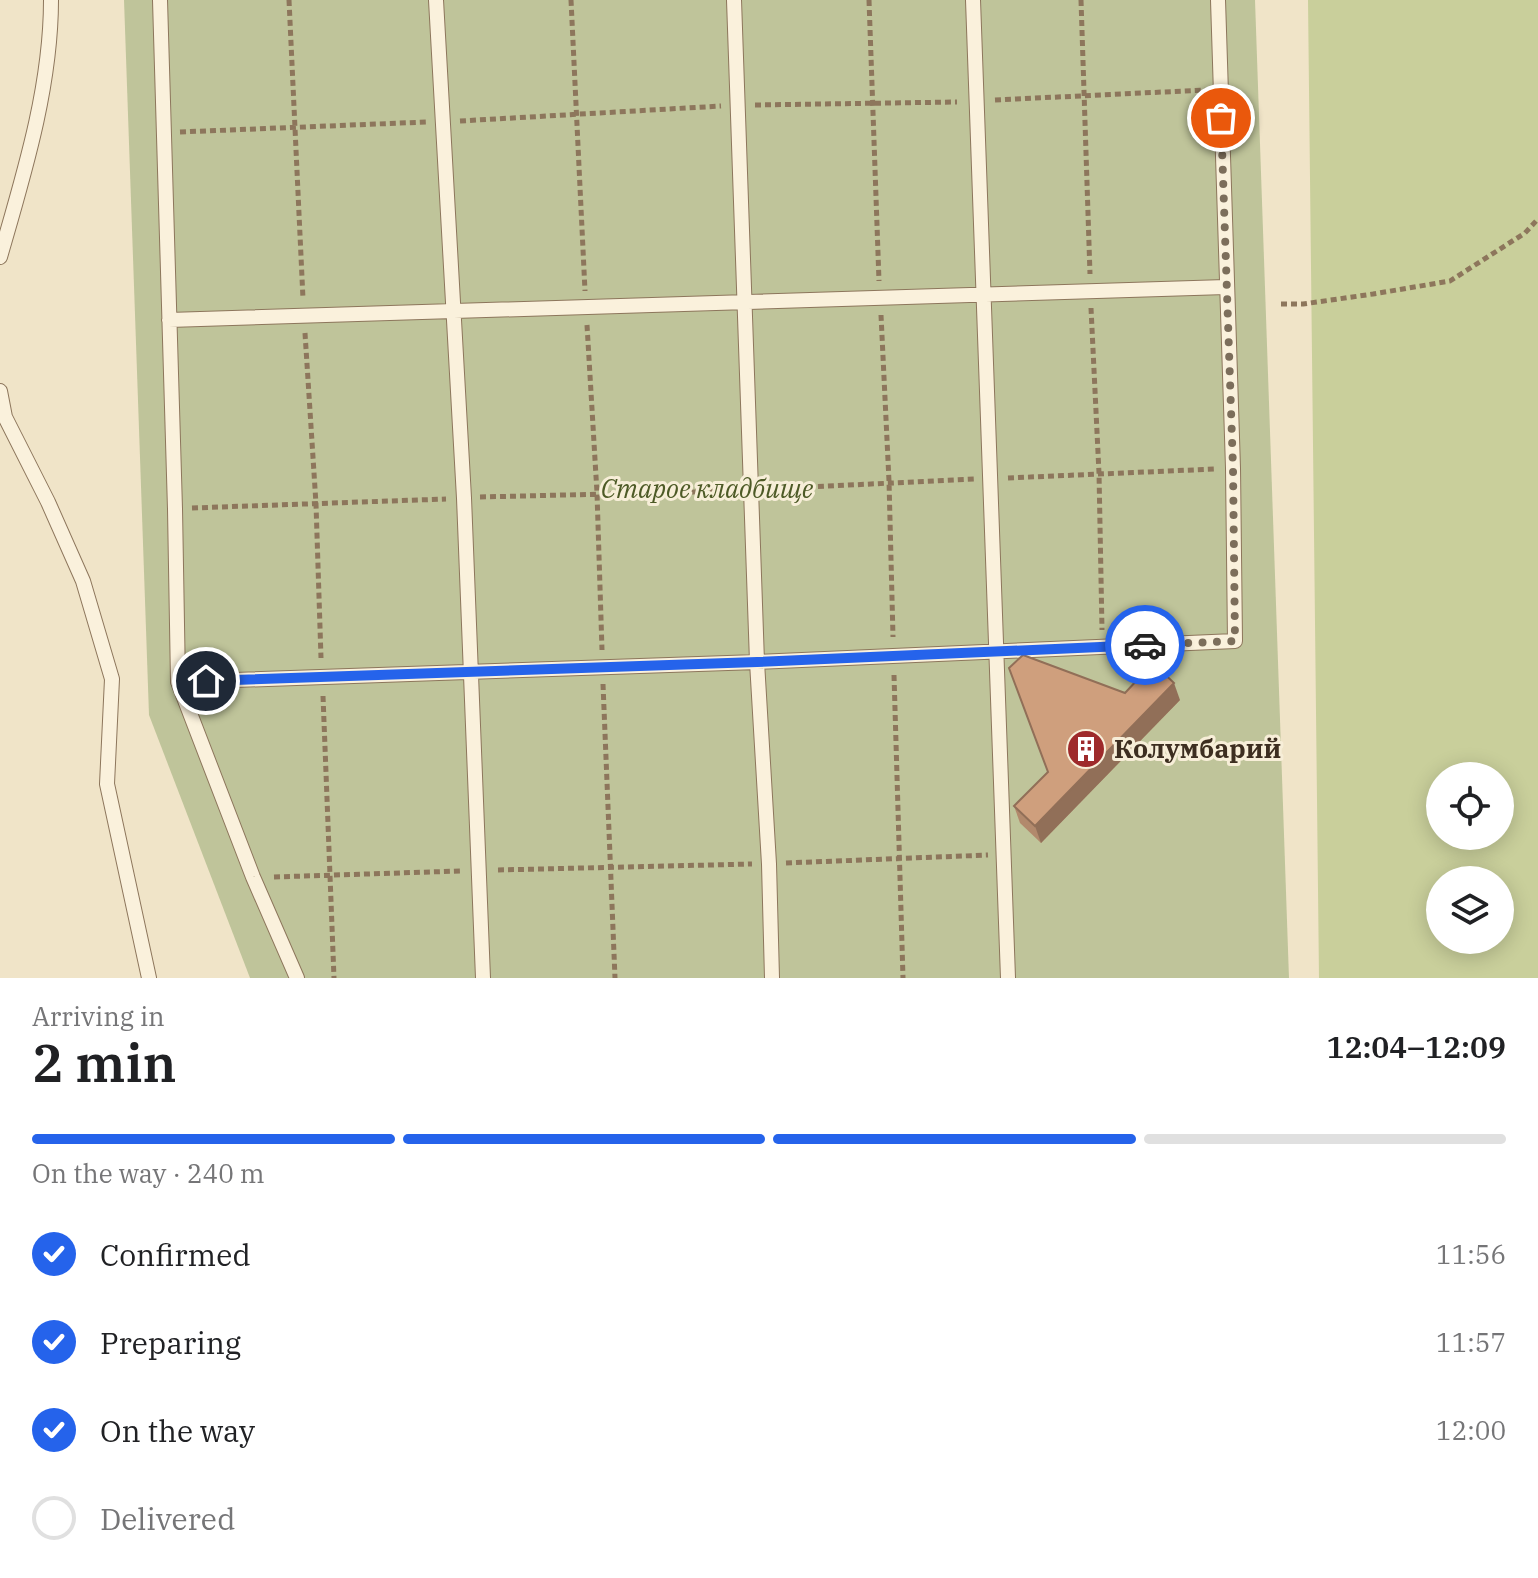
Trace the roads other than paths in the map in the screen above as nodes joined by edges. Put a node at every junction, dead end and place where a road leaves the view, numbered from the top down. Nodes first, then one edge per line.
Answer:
1 (51, 0) edge
2 (160, 0) edge
3 (436, 0) edge
4 (734, 0) edge
5 (973, 0) edge
6 (1218, 0) edge
7 (0, 257) edge
8 (1226, 287) junction
9 (982, 296) junction
10 (746, 301) junction
11 (452, 311) junction
12 (169, 320) junction
13 (0, 391) edge
14 (997, 652) junction
15 (757, 662) junction
16 (471, 671) junction
17 (178, 682) junction
18 (149, 978) edge
19 (297, 978) edge
20 (483, 978) edge
21 (772, 978) edge
22 (1008, 978) edge

1 - 7 lane
2 - 12 lane
3 - 11 lane
4 - 10 lane
5 - 9 lane
6 - 8 lane
8 - 9 lane
8 - 14 lane
9 - 10 lane
9 - 14 lane
10 - 11 lane
10 - 15 lane
11 - 12 lane
11 - 16 lane
12 - 17 lane
13 - 18 lane
14 - 15 lane
14 - 22 lane
15 - 16 lane
15 - 21 lane
16 - 17 lane
16 - 20 lane
17 - 19 lane

